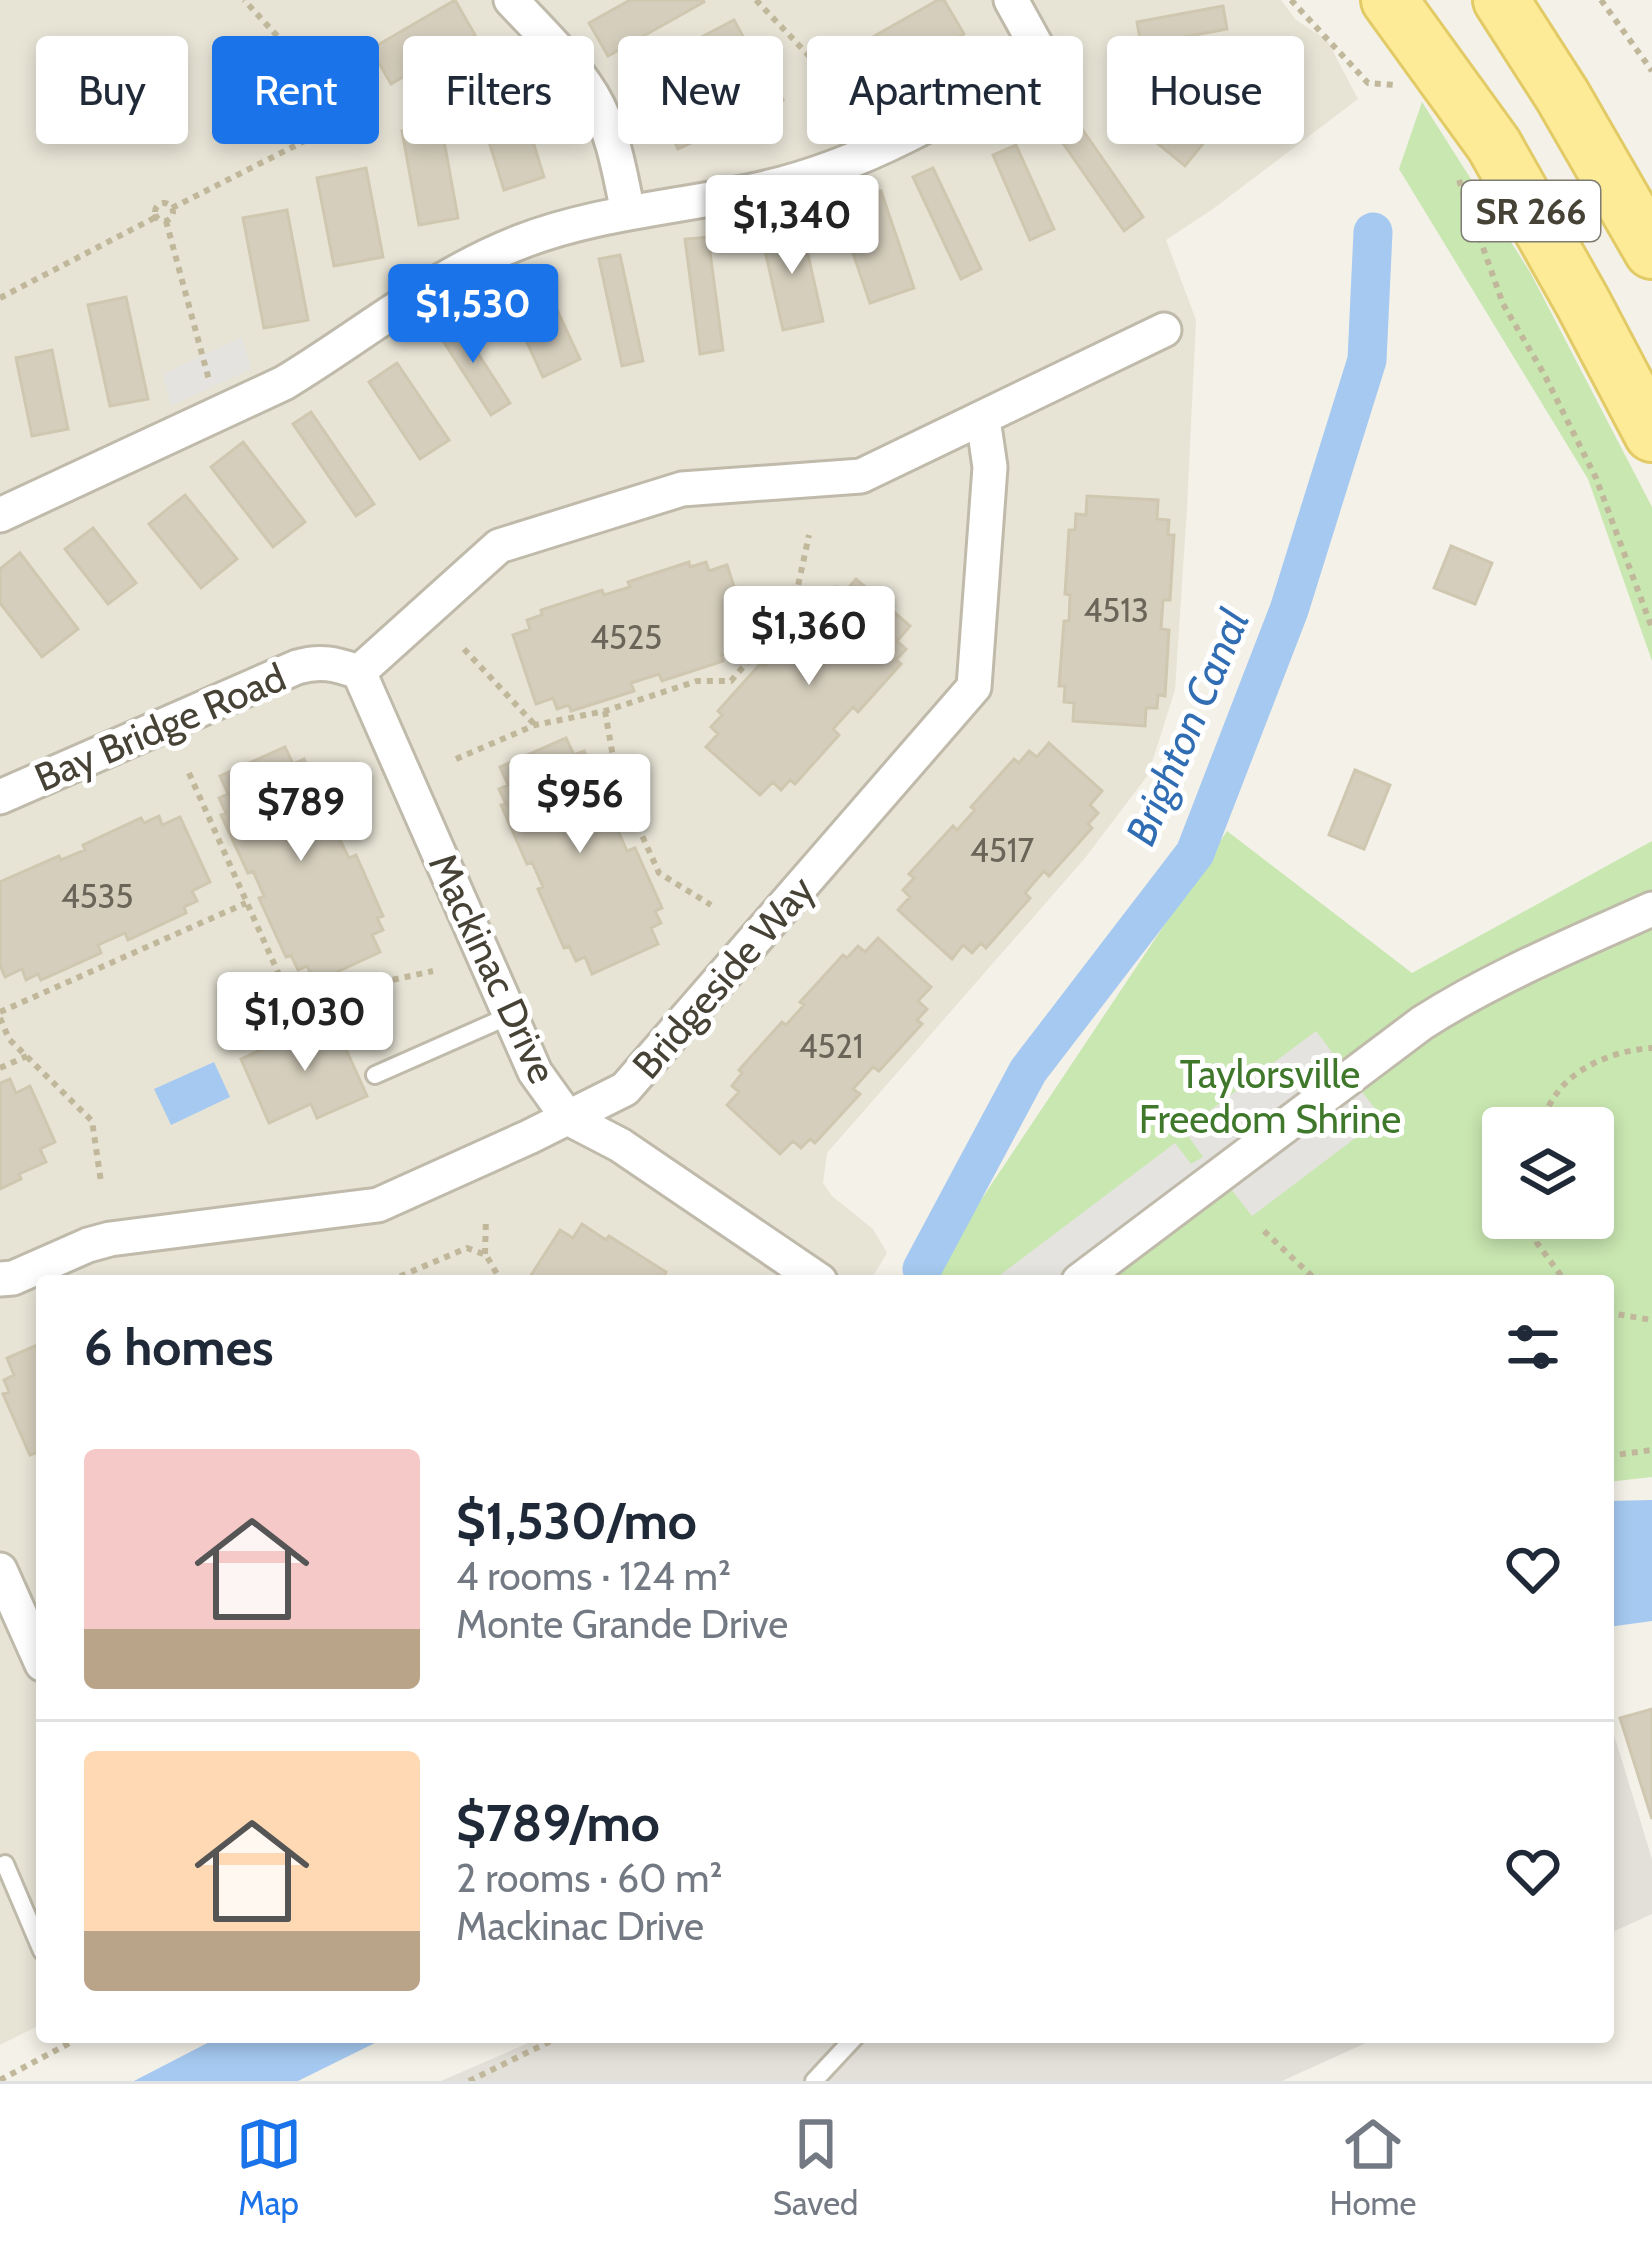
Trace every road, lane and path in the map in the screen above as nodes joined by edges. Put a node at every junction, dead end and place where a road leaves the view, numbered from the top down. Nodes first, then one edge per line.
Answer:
1 (244, 0) edge
2 (511, 0) edge
3 (756, 0) edge
4 (1011, 0) edge
5 (1291, 0) edge
6 (1389, 0) edge
7 (1501, 0) edge
8 (1601, 0) edge
9 (1031, 36) edge
10 (807, 54) edge
11 (1652, 70) edge
12 (1404, 95) dead end
13 (884, 144) edge
14 (1457, 174) dead end
15 (172, 208) junction
16 (628, 213) junction
17 (157, 217) junction
18 (166, 221) junction
19 (1652, 251) edge
20 (0, 298) edge
21 (1164, 330) dead end
22 (202, 353) dead end
23 (983, 419) junction
24 (1652, 434) edge
25 (0, 515) edge
26 (809, 535) dead end
27 (1652, 628) edge
28 (464, 649) dead end
29 (358, 672) junction
30 (604, 711) junction
31 (535, 725) junction
32 (456, 759) dead end
33 (189, 773) dead end
34 (0, 796) edge
35 (246, 903) junction
36 (711, 904) dead end
37 (1652, 909) edge
38 (433, 971) dead end
39 (0, 1015) edge
40 (511, 1015) junction
41 (1652, 1048) edge
42 (27, 1056) junction
43 (0, 1068) edge
44 (374, 1075) dead end
45 (1550, 1107) edge
46 (568, 1118) junction
47 (100, 1182) dead end
48 (486, 1218) dead end
49 (1264, 1232) dead end
50 (1537, 1239) edge
51 (484, 1254) junction
52 (402, 1275) edge
53 (498, 1275) edge
54 (806, 1275) edge
55 (1087, 1275) edge
56 (1311, 1275) edge
57 (1561, 1275) edge
58 (4, 1283) edge
59 (1614, 1313) edge
60 (1652, 1320) edge
61 (1652, 1450) edge
62 (1614, 1455) edge
63 (0, 1570) edge
64 (36, 1651) edge
65 (2, 1861) edge
66 (36, 1938) edge
67 (70, 2043) edge
68 (547, 2043) edge
69 (849, 2043) edge
70 (0, 2080) edge
71 (469, 2081) edge
72 (814, 2081) edge

1 - 15 path
2 - 16 street
3 - 10 path
4 - 9 street
5 - 12 path
6 - 24 main road, SR 266
7 - 19 main road, SR 266
8 - 11 path
13 - 16 street
14 - 27 path
15 - 17 path
15 - 18 path
16 - 25 street
17 - 18 path
17 - 20 path
18 - 22 path
21 - 23 street
23 - 29 street
23 - 46 street, Bridgeside Way
26 - 30 path
28 - 31 path
29 - 34 street, Bay Bridge Road
29 - 40 street, Mackinac Drive
30 - 31 path
30 - 36 path
31 - 32 path
33 - 35 path
35 - 38 path
35 - 39 path
37 - 55 street
39 - 42 path
40 - 44 lane
40 - 46 street, Mackinac Drive
41 - 45 path
42 - 43 path
42 - 47 path
46 - 54 street, Mackinac Drive
46 - 58 street, Bridgeside Way
48 - 51 path
49 - 56 path
50 - 57 path
51 - 52 path
51 - 53 path
59 - 60 path
61 - 62 path
63 - 64 street
65 - 66 lane
67 - 70 path
68 - 71 path
69 - 72 lane

